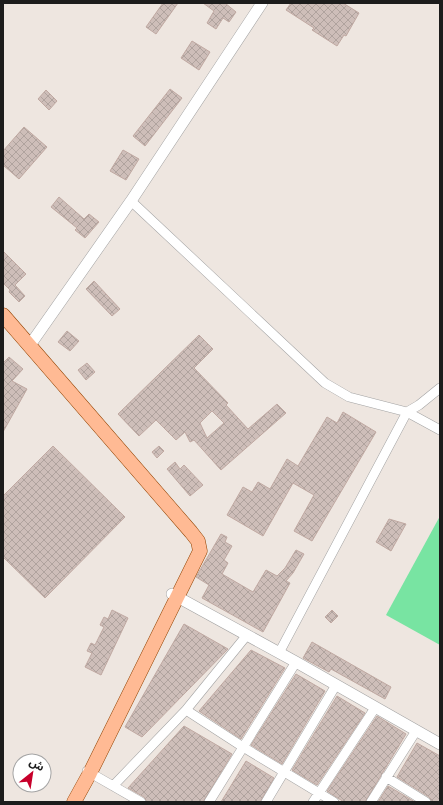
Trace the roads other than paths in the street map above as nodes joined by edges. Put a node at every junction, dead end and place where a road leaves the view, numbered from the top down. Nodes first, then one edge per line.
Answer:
1 (262, 3) edge
2 (131, 201) junction
3 (3, 315) edge
4 (30, 345) junction
5 (440, 388) edge
6 (407, 412) junction
7 (440, 430) edge
8 (175, 596) junction
9 (247, 635) junction
10 (279, 653) junction
11 (296, 662) junction
12 (336, 685) junction
13 (375, 708) junction
14 (186, 710) junction
15 (416, 731) junction
16 (440, 744) edge
17 (244, 747) junction
18 (88, 771) junction
19 (284, 771) junction
20 (386, 777) junction
21 (113, 786) junction
22 (319, 792) junction
23 (67, 802) edge
24 (74, 802) edge
25 (141, 802) edge
26 (209, 802) edge
27 (266, 802) edge
28 (314, 802) edge
29 (334, 802) edge
30 (371, 802) edge
31 (426, 802) edge

1 - 2 street
2 - 4 street
2 - 6 street
3 - 4 main road
4 - 8 main road
5 - 6 street
6 - 7 street
6 - 10 street
8 - 9 street
8 - 18 main road
9 - 10 street
9 - 14 street
10 - 11 street
11 - 12 street
11 - 17 street
12 - 13 street
12 - 19 street
13 - 15 street
13 - 22 street
14 - 17 street
14 - 21 street
15 - 16 street
15 - 20 street
17 - 19 street
17 - 26 street
18 - 21 street
18 - 23 main road
18 - 24 main road
19 - 22 street
19 - 27 street
20 - 30 street
20 - 31 street
21 - 25 street
22 - 28 street
22 - 29 street

